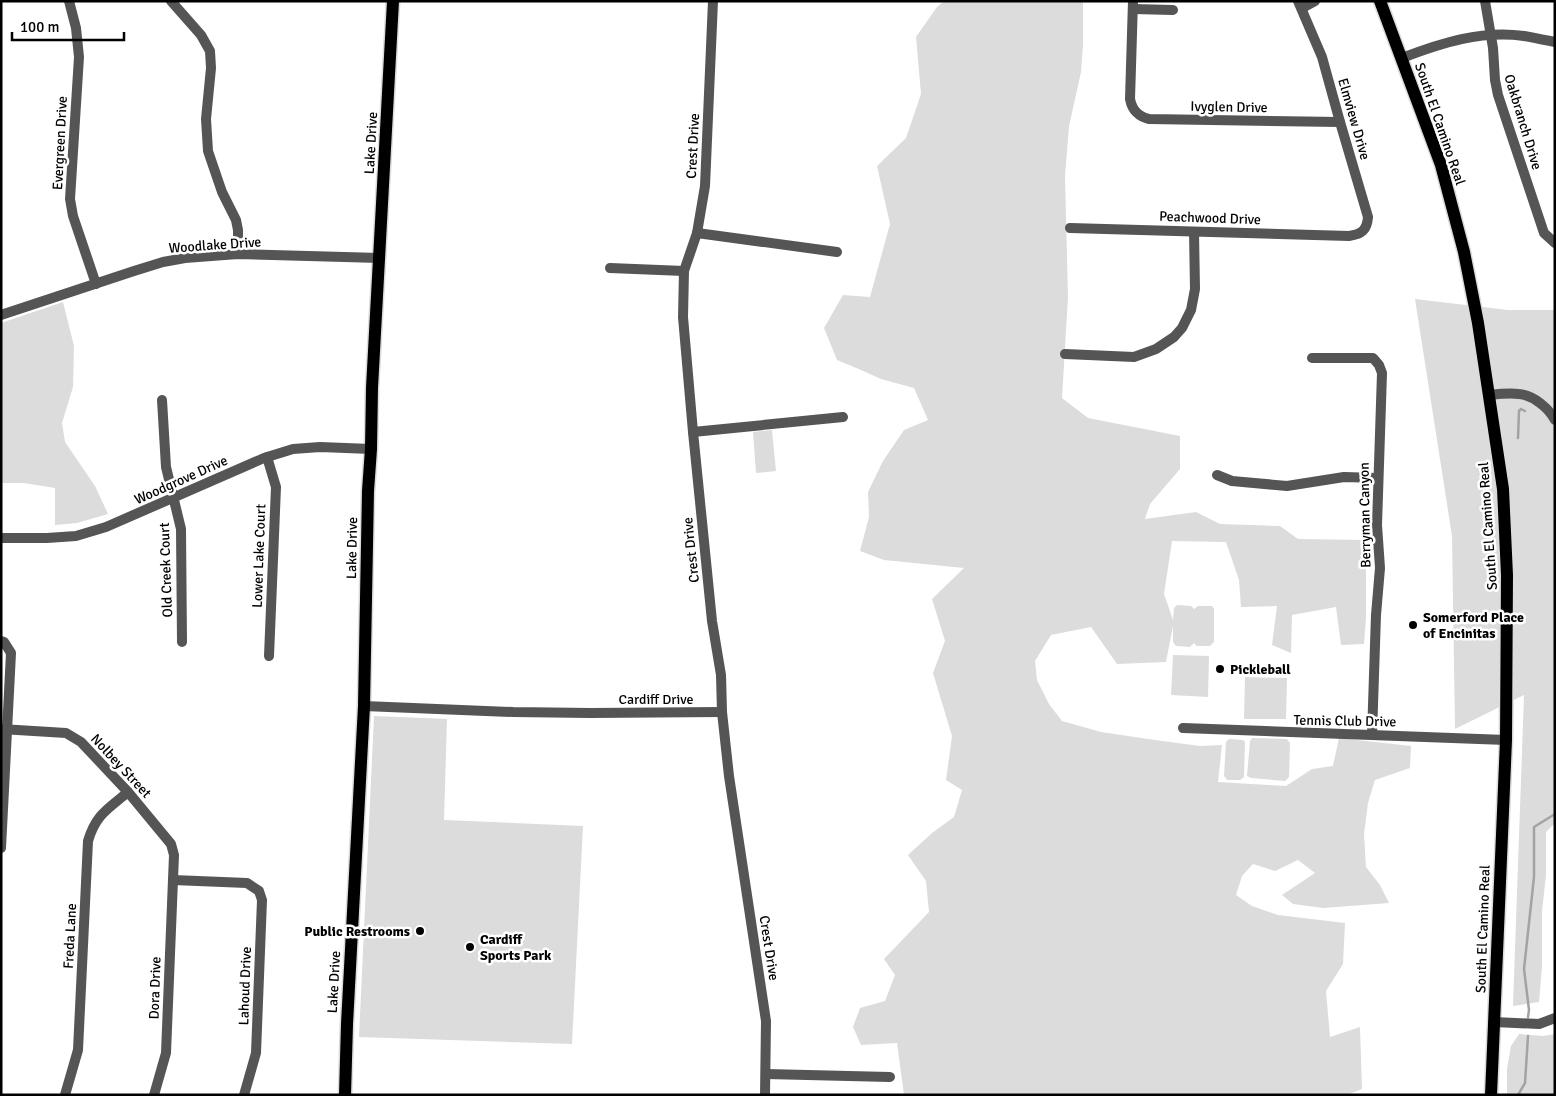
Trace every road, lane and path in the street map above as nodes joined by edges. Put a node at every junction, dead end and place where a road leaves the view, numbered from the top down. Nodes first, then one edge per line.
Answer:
1 (69, 1) edge
2 (171, 1) edge
3 (393, 1) edge
4 (713, 1) edge
5 (1315, 1) edge
6 (1380, 1) edge
7 (1485, 1) edge
8 (1300, 4) edge
9 (1133, 5) edge
10 (1173, 10) dead end
11 (1491, 35) junction
12 (1555, 42) edge
13 (1402, 58) junction
14 (1340, 122) junction
15 (1070, 228) dead end
16 (1194, 232) junction
17 (697, 233) junction
18 (1349, 236) joint
19 (1555, 243) edge
20 (836, 252) dead end
21 (238, 254) junction
22 (380, 258) junction
23 (610, 268) dead end
24 (684, 270) junction
25 (96, 284) junction
26 (1, 315) edge
27 (1065, 354) dead end
28 (1312, 358) dead end
29 (1490, 395) junction
30 (162, 400) dead end
31 (844, 417) dead end
32 (1555, 420) edge
33 (693, 432) junction
34 (371, 449) junction
35 (268, 457) junction
36 (1217, 475) dead end
37 (1378, 478) junction
38 (173, 497) junction
39 (1, 538) edge
40 (1, 641) edge
41 (182, 642) dead end
42 (269, 656) dead end
43 (364, 706) junction
44 (722, 712) junction
45 (1183, 728) dead end
46 (4, 729) edge
47 (1372, 735) junction
48 (1506, 740) junction
49 (128, 792) junction
50 (1, 848) edge
51 (173, 880) junction
52 (1555, 1018) edge
53 (1494, 1022) junction
54 (766, 1074) junction
55 (890, 1077) dead end
56 (65, 1095) edge
57 (154, 1095) edge
58 (244, 1095) edge
59 (345, 1095) edge
60 (765, 1095) edge
61 (1491, 1095) edge

1 - 25 street, Evergreen Drive
2 - 21 street
3 - 22 main road, Lake Drive
4 - 17 street, Crest Drive
5 - 8 street
6 - 13 main road, South El Camino Real
7 - 11 street, Oakbranch Drive
8 - 14 street, Elmview Drive
9 - 10 street
9 - 14 street, Ivyglen Drive
11 - 12 street
11 - 13 street
11 - 19 street, Oakbranch Drive
13 - 29 main road, South El Camino Real
14 - 18 street, Elmview Drive
15 - 16 street, Peachwood Drive
16 - 18 street, Peachwood Drive
16 - 27 street
17 - 20 street
17 - 24 street, Crest Drive
21 - 22 street, Woodlake Drive
21 - 25 street, Woodlake Drive
22 - 34 main road, Lake Drive
23 - 24 street
24 - 33 street, Crest Drive
25 - 26 street, Woodlake Drive
28 - 37 street, Berryman Canyon
29 - 32 street
29 - 48 main road, South El Camino Real
30 - 38 street, Old Creek Court
31 - 33 street
33 - 44 street, Crest Drive
34 - 35 street, Woodgrove Drive
34 - 43 main road, Lake Drive
35 - 38 street, Woodgrove Drive
35 - 42 street, Lower Lake Court
36 - 37 street
37 - 47 street, Berryman Canyon
38 - 39 street, Woodgrove Drive
38 - 41 street, Old Creek Court
40 - 46 street
43 - 44 street, Cardiff Drive
43 - 59 main road, Lake Drive
44 - 54 street, Crest Drive
45 - 47 street, Tennis Club Drive
46 - 49 street, Nolbey Street
46 - 50 street
47 - 48 street, Tennis Club Drive
48 - 53 main road, South El Camino Real
49 - 51 street, Nolbey Street
49 - 56 street, Freda Lane
51 - 57 street, Dora Drive
51 - 58 street, Lahoud Drive
52 - 53 street
53 - 61 main road, South El Camino Real
54 - 55 street
54 - 60 street, Crest Drive

